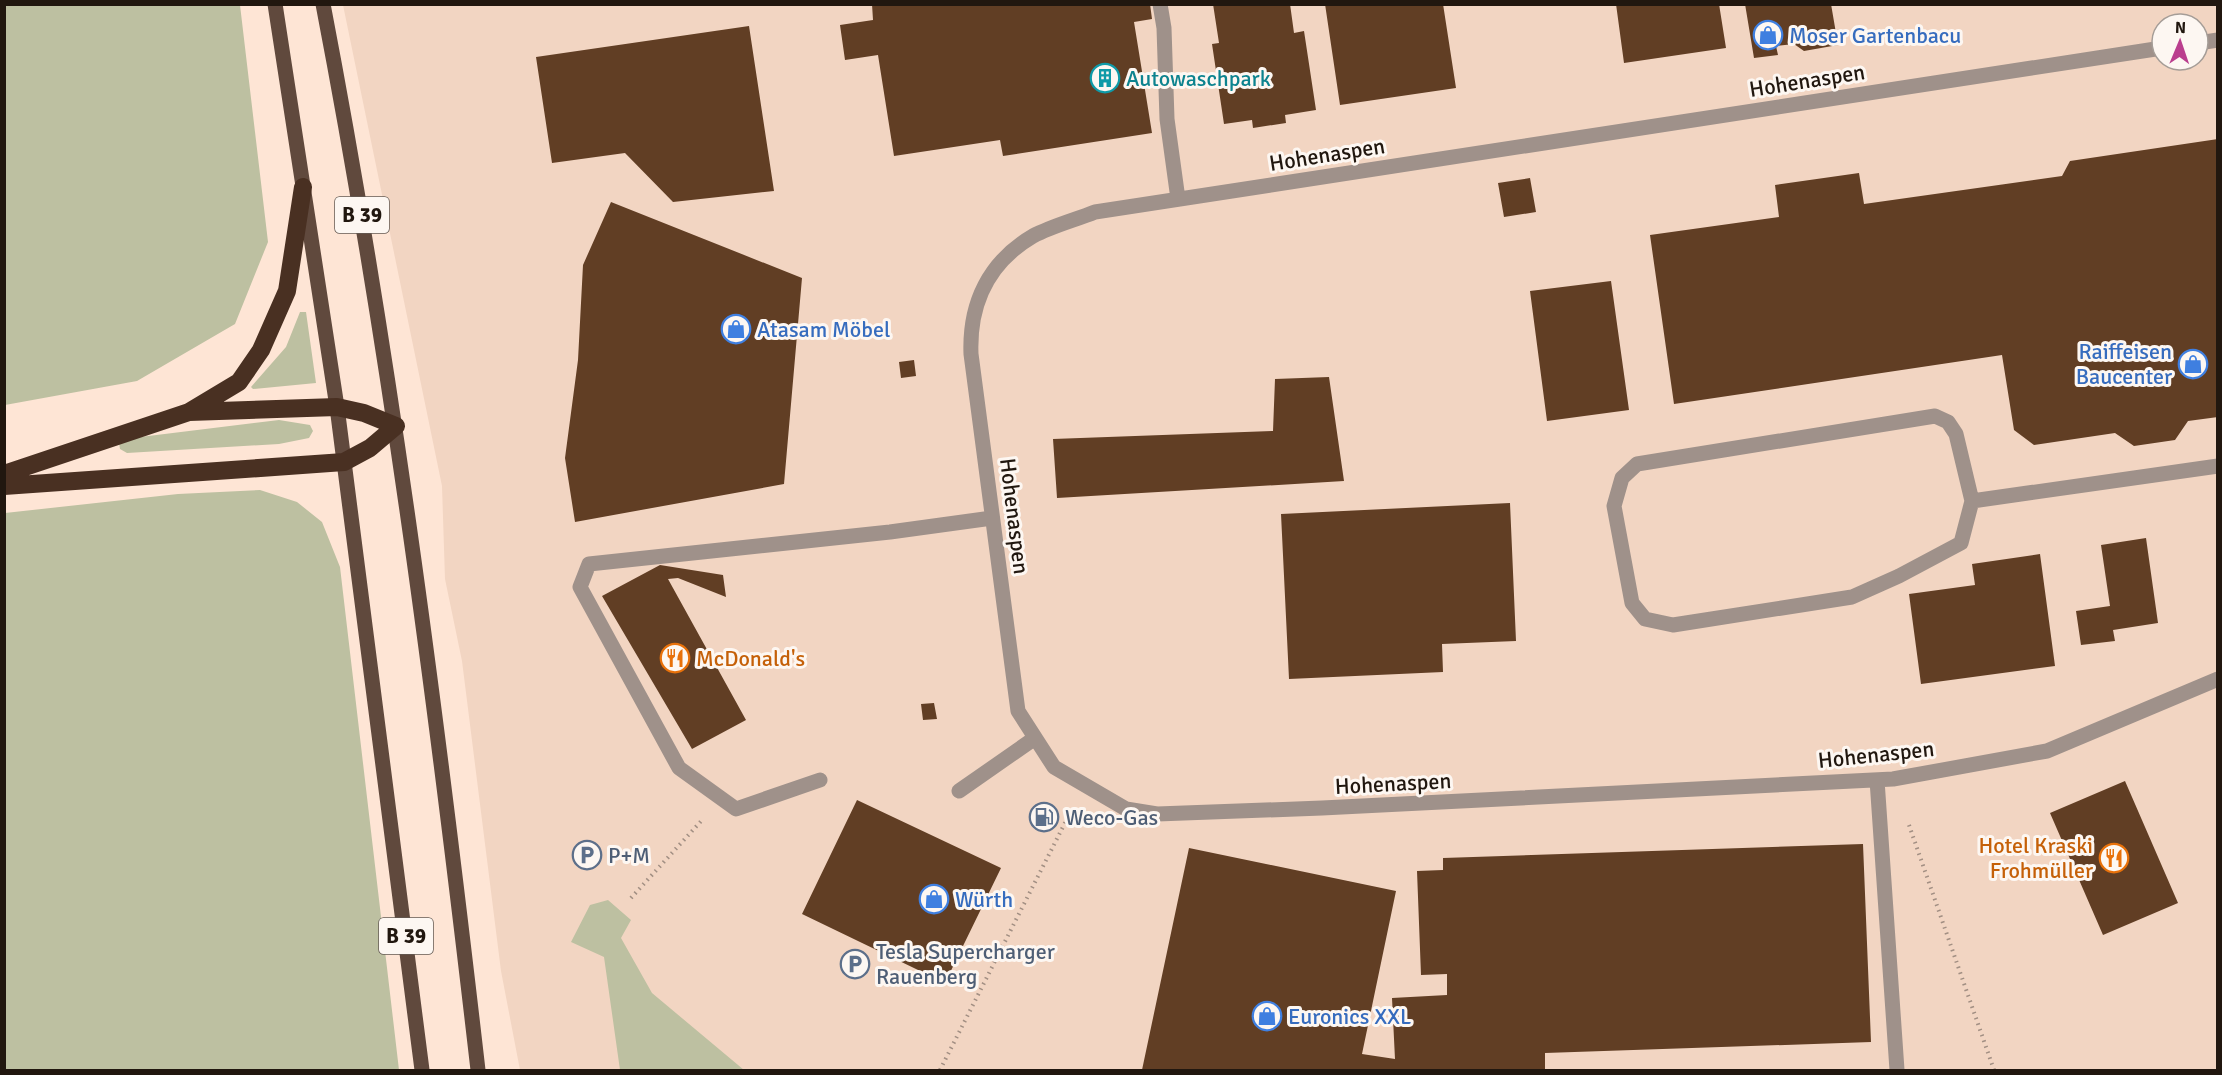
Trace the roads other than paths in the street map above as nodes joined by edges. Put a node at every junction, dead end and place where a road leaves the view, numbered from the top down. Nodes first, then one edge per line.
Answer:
1 (275, 4) edge
2 (323, 4) edge
3 (1160, 4) edge
4 (2150, 50) edge
5 (303, 187) junction
6 (1178, 199) junction
7 (337, 407) junction
8 (189, 412) junction
9 (396, 426) junction
10 (344, 462) junction
11 (2217, 466) edge
12 (4, 474) edge
13 (4, 486) edge
14 (1972, 501) junction
15 (992, 518) junction
16 (2217, 680) edge
17 (1035, 738) junction
18 (820, 780) dead end
19 (1877, 780) junction
20 (959, 791) dead end
21 (422, 1071) edge
22 (478, 1071) edge
23 (1897, 1071) edge

1 - 5 main road, B 39
2 - 9 main road, B 39
3 - 6 street
4 - 6 street, Hohenaspen
5 - 7 main road, B 39
5 - 8 highway
6 - 15 street, Hohenaspen
7 - 8 highway
7 - 9 highway
7 - 10 main road, B 39
8 - 12 highway
9 - 10 highway
9 - 22 main road, B 39
10 - 13 highway
10 - 21 main road, B 39
11 - 14 street
14 - 14 street
15 - 17 street, Hohenaspen
15 - 18 street
16 - 19 street, Hohenaspen
17 - 19 street, Hohenaspen
17 - 20 street
19 - 23 street

